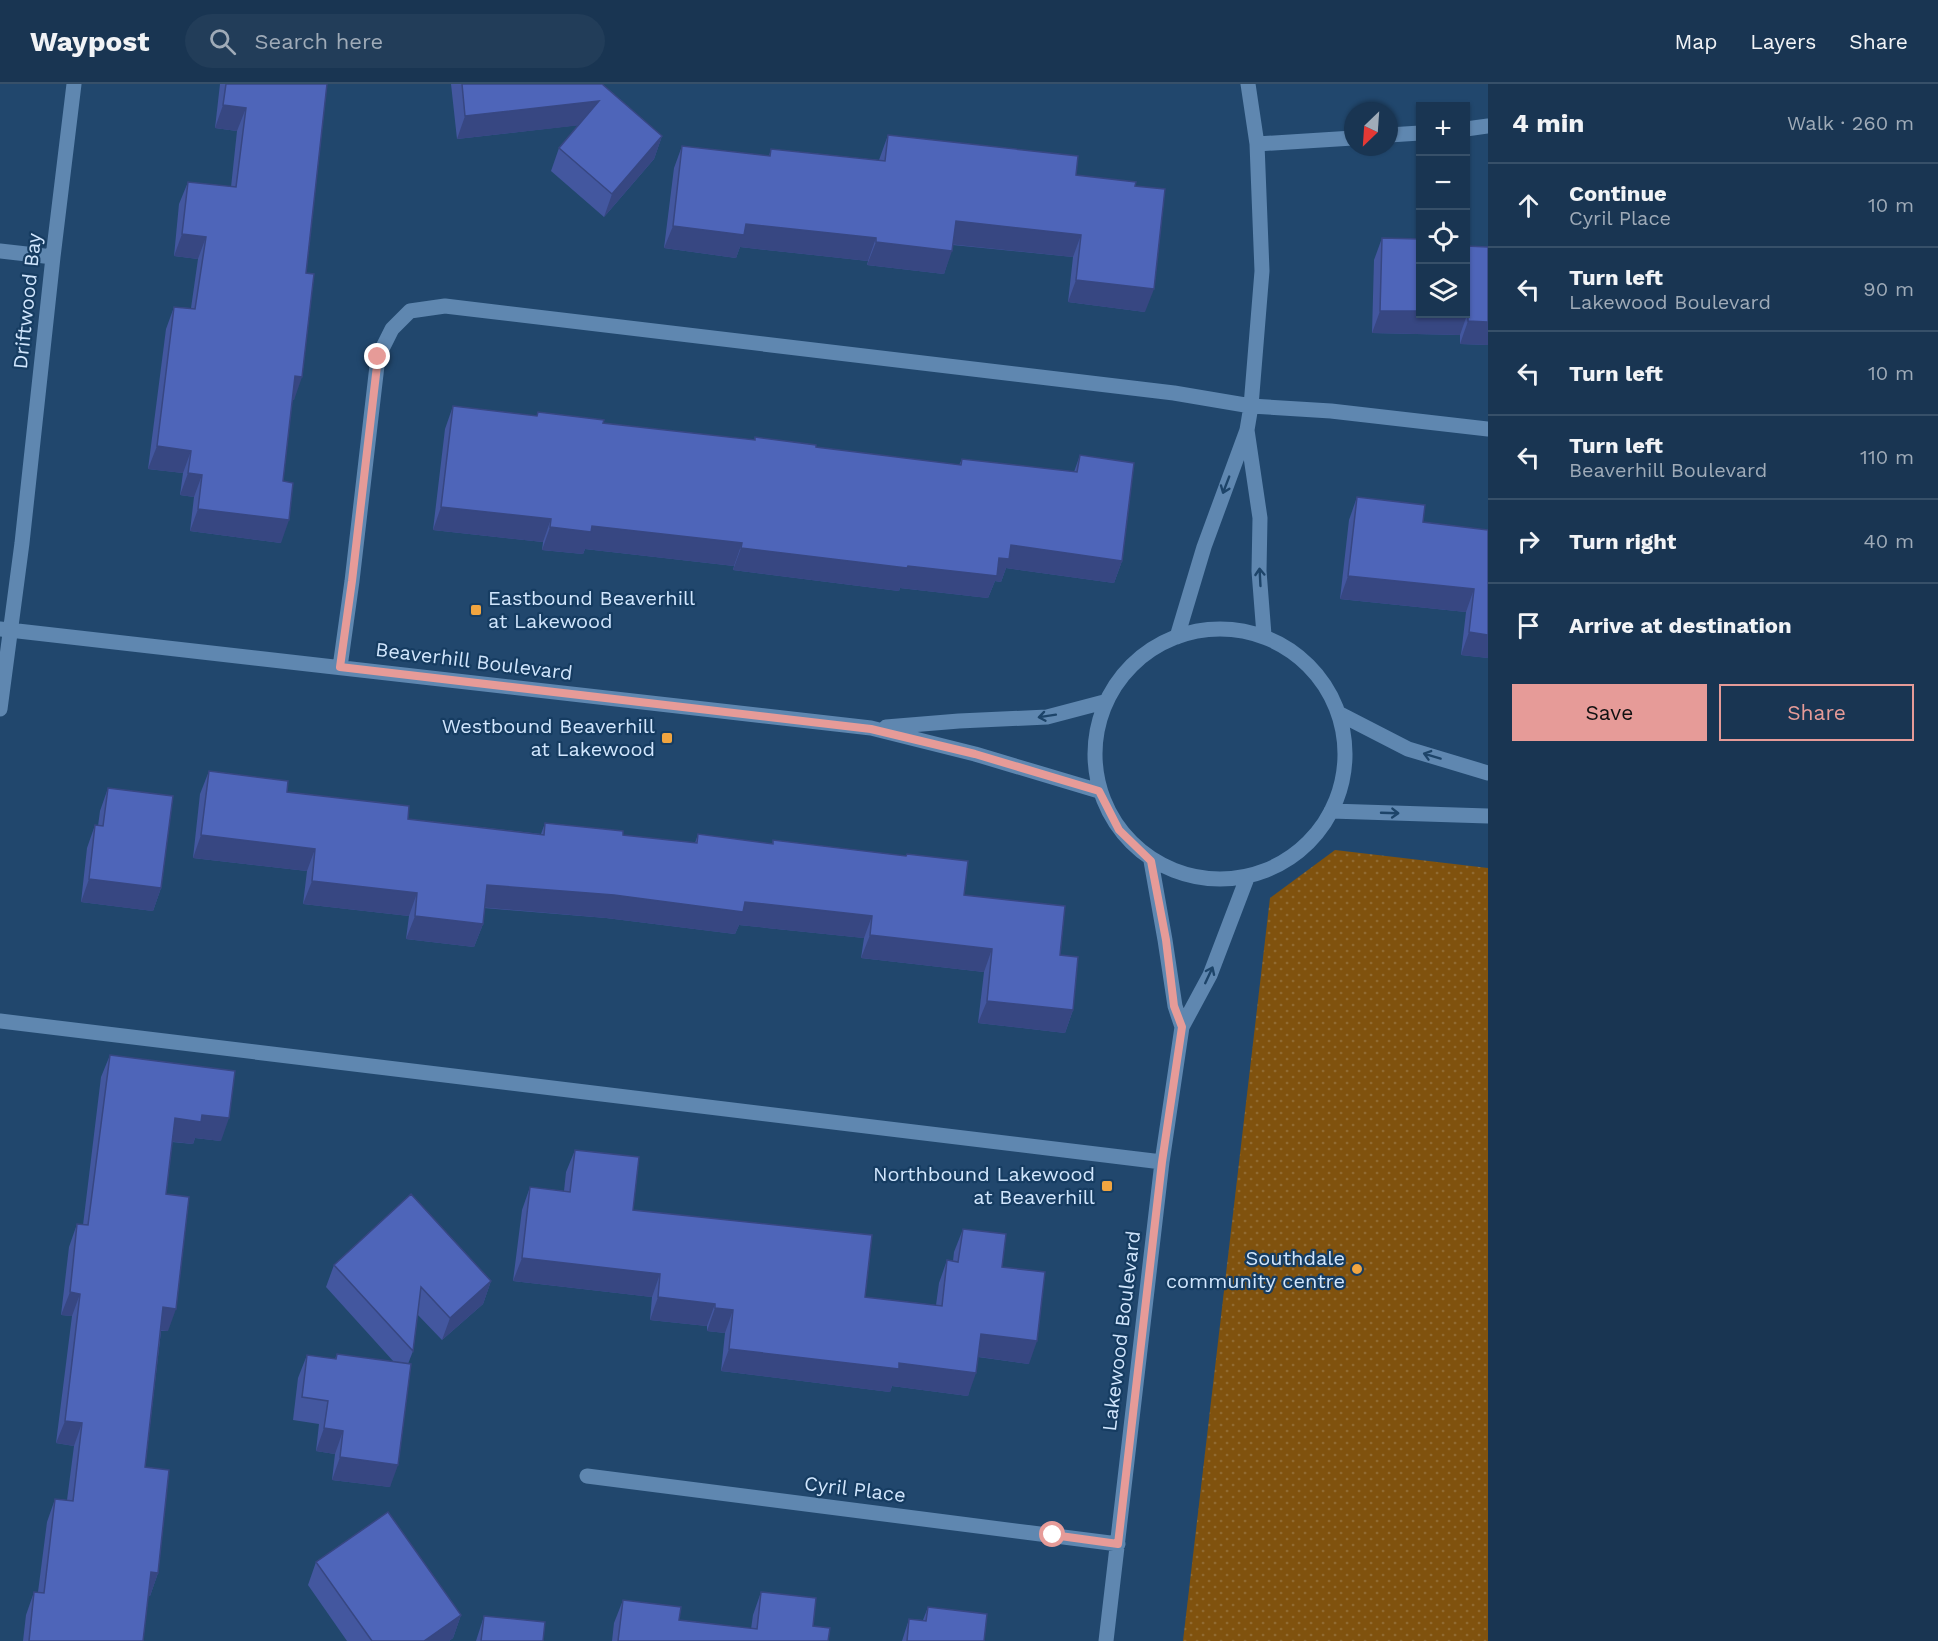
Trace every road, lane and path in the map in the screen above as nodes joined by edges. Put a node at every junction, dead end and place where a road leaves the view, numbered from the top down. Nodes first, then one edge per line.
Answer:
1 (74, 84) edge
2 (1248, 84) edge
3 (1488, 126) edge
4 (1470, 128) edge
5 (1416, 133) edge
6 (1398, 134) edge
7 (1344, 139) edge
8 (1257, 144) junction
9 (0, 251) edge
10 (52, 257) junction
11 (1251, 406) junction
12 (1488, 429) edge
13 (1247, 430) junction
14 (5, 629) edge
15 (1264, 635) junction
16 (1177, 637) junction
17 (340, 667) junction
18 (1104, 702) junction
19 (0, 709) edge
20 (1338, 713) junction
21 (871, 729) junction
22 (1488, 773) edge
23 (1099, 791) junction
24 (1331, 811) junction
25 (1488, 816) edge
26 (1151, 861) junction
27 (1247, 878) junction
28 (0, 1021) edge
29 (1182, 1027) junction
30 (1162, 1162) junction
31 (587, 1476) dead end
32 (1118, 1544) junction
33 (1106, 1641) edge

1 - 10 street, Driftwood Bay
2 - 8 street
3 - 4 street
5 - 6 street
7 - 8 street
8 - 11 street
9 - 10 street
10 - 14 street, Driftwood Bay
11 - 12 street
11 - 13 street
11 - 17 street
15 -> 13 street
13 -> 16 street
14 - 17 street, Beaverhill Boulevard
14 - 19 street, Driftwood Bay
15 - 16 street
15 - 20 street
16 - 18 street
17 - 21 street, Beaverhill Boulevard
18 -> 21 street, Beaverhill Boulevard
18 - 23 street
22 -> 20 street
20 - 24 street
21 - 23 street, Beaverhill Boulevard
23 - 26 street
24 -> 25 street
24 - 27 street
26 - 27 street
26 - 29 street, Lakewood Boulevard
29 -> 27 street, Lakewood Boulevard
28 - 30 street
29 - 30 street, Lakewood Boulevard
30 - 32 street, Lakewood Boulevard
31 - 32 street, Cyril Place
32 - 33 street, Lakewood Boulevard

